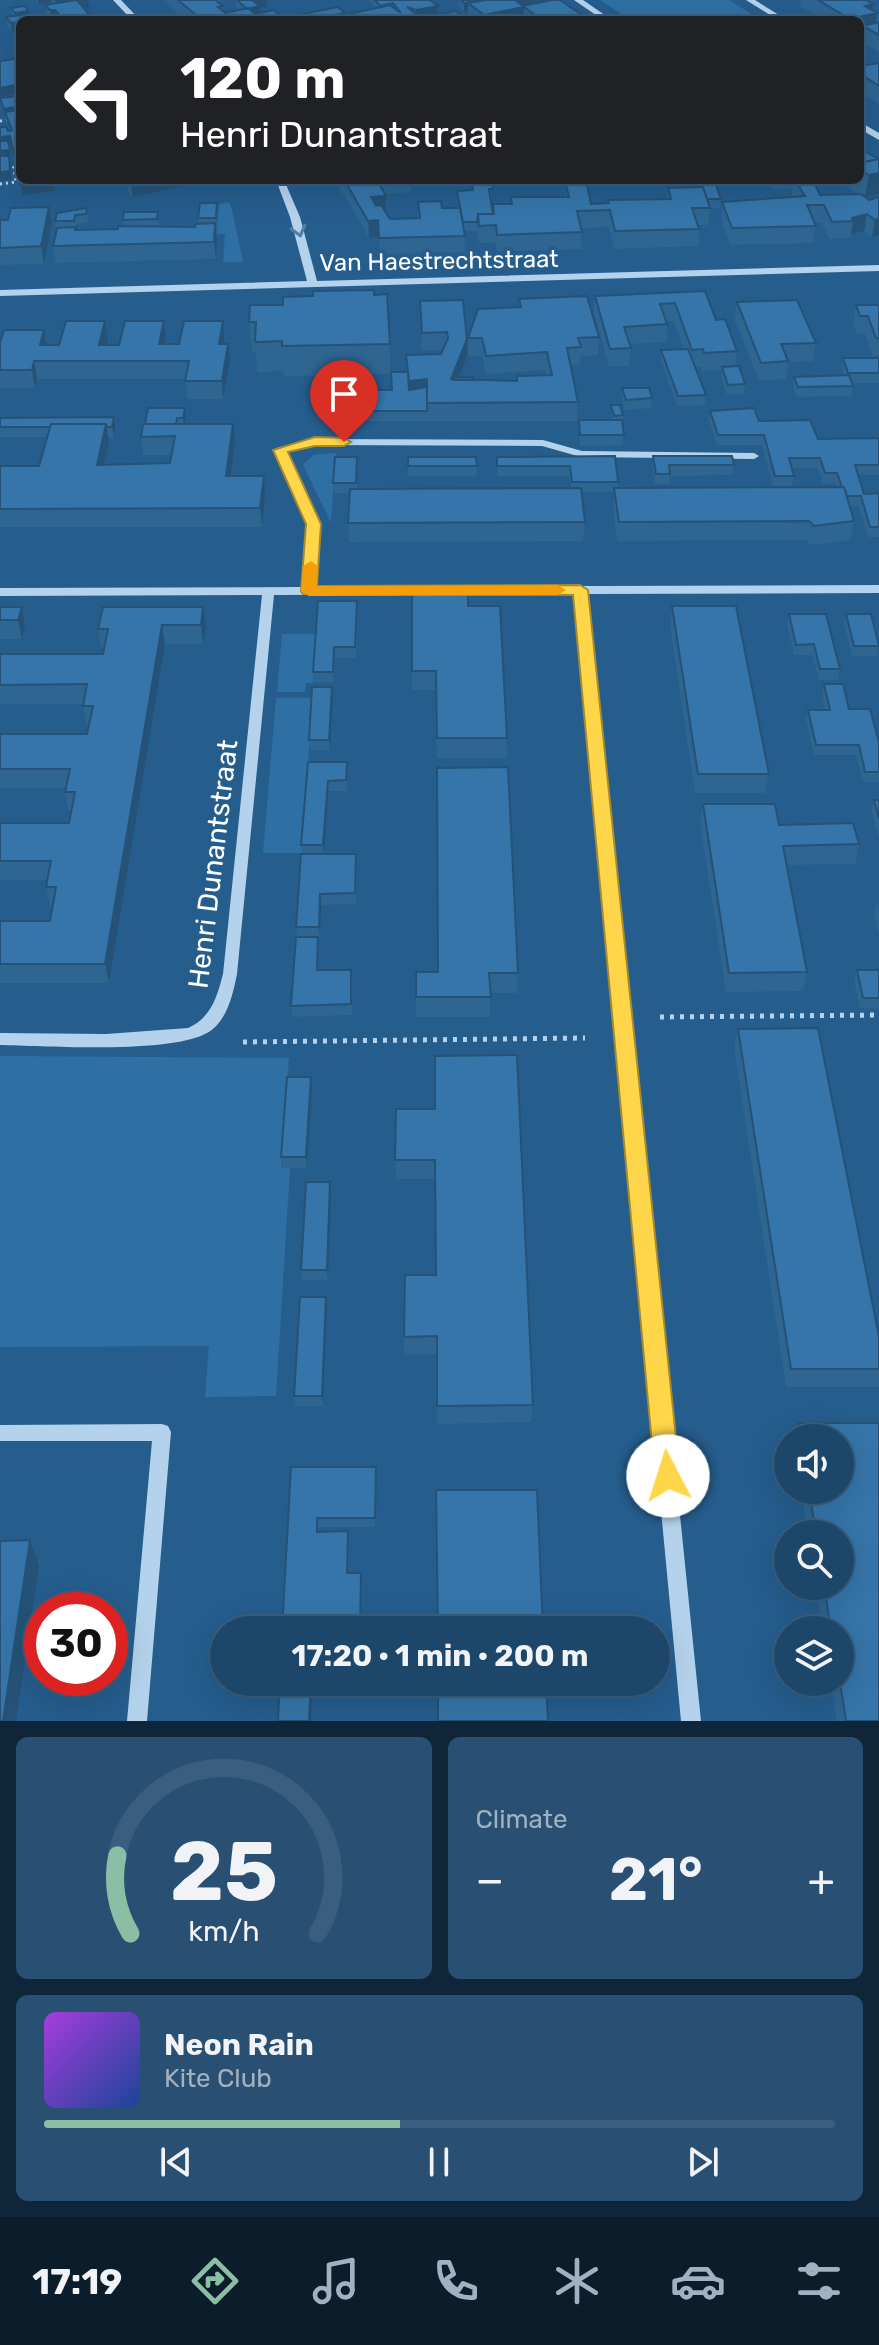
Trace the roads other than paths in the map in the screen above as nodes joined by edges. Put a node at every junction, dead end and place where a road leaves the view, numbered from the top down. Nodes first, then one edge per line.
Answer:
1 (117, 0) edge
2 (578, 0) edge
3 (750, 0) edge
4 (132, 16) edge
5 (602, 16) edge
6 (776, 16) edge
7 (282, 184) edge
8 (879, 268) edge
9 (313, 284) junction
10 (0, 293) edge
11 (754, 456) dead end
12 (879, 589) edge
13 (580, 590) junction
14 (268, 591) junction
15 (309, 591) junction
16 (0, 592) edge
17 (0, 1039) edge
18 (0, 1433) edge
19 (137, 1721) edge
20 (691, 1721) edge

1 - 4 street
2 - 5 street
3 - 6 street
7 -> 9 street
8 - 9 street, Van Haestrechtstraat
9 - 10 street, Van Haestrechtstraat
11 - 15 street
12 - 13 street
13 - 15 street
13 - 20 street
14 - 15 street
14 - 16 street
14 - 17 street, Henri Dunantstraat
18 - 19 street

